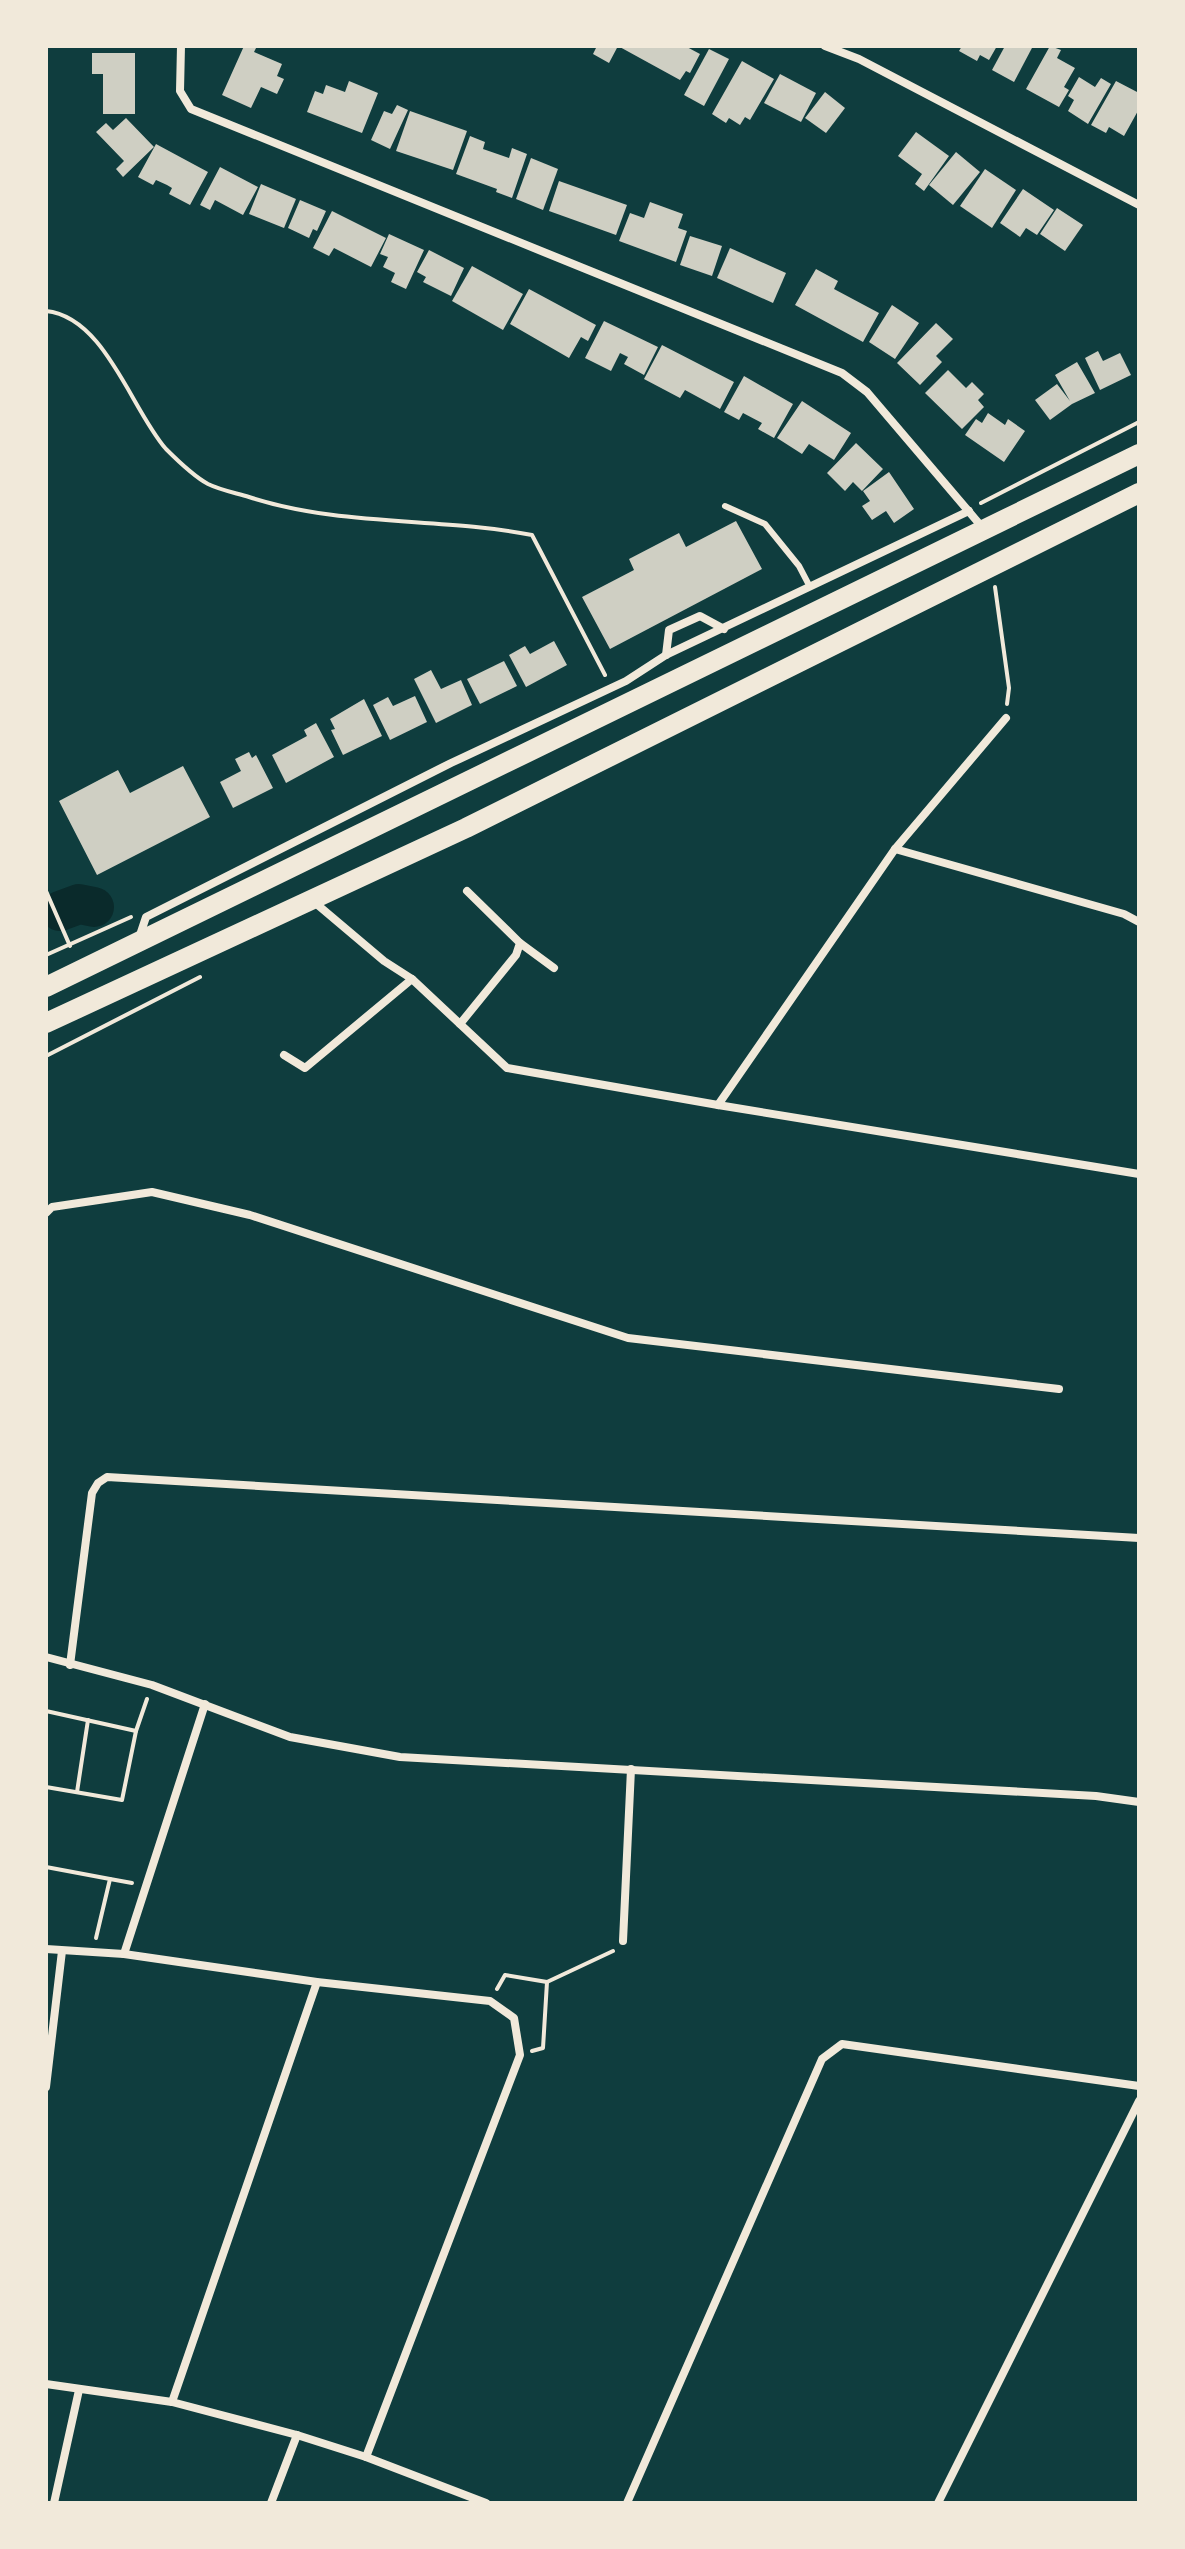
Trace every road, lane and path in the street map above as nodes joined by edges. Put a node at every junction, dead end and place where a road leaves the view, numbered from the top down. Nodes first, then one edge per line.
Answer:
1 (181, 46) edge
2 (825, 46) edge
3 (1139, 205) edge
4 (46, 311) edge
5 (1139, 422) edge
6 (1139, 454) edge
7 (1139, 493) edge
8 (725, 506) dead end
9 (969, 511) junction
10 (985, 531) junction
11 (810, 587) junction
12 (995, 587) dead end
13 (724, 629) junction
14 (666, 655) junction
15 (612, 688) junction
16 (1006, 718) joint
17 (895, 849) junction
18 (46, 891) edge
19 (467, 891) dead end
20 (313, 901) junction
21 (146, 917) junction
22 (1139, 922) edge
23 (138, 943) junction
24 (520, 943) junction
25 (70, 946) junction
26 (46, 955) edge
27 (554, 968) dead end
28 (412, 979) junction
29 (46, 987) edge
30 (46, 1023) edge
31 (460, 1024) junction
32 (284, 1055) dead end
33 (718, 1105) junction
34 (1139, 1174) edge
35 (46, 1213) edge
36 (1059, 1389) dead end
37 (1139, 1538) edge
38 (46, 1657) edge
39 (70, 1665) junction
40 (152, 1685) junction
41 (205, 1704) junction
42 (46, 1711) edge
43 (88, 1720) junction
44 (136, 1731) junction
45 (631, 1769) junction
46 (46, 1787) edge
47 (77, 1792) junction
48 (1139, 1802) edge
49 (46, 1867) edge
50 (110, 1879) junction
51 (145, 1886) junction
52 (623, 1941) joint
53 (46, 1949) edge
54 (62, 1951) junction
55 (92, 1953) junction
56 (124, 1954) junction
57 (317, 1982) junction
58 (547, 1982) junction
59 (490, 2001) junction
60 (520, 2055) junction
61 (1139, 2086) edge
62 (46, 2087) edge
63 (1139, 2101) edge
64 (46, 2384) edge
65 (79, 2390) junction
66 (172, 2402) junction
67 (297, 2435) junction
68 (366, 2457) junction
69 (54, 2503) edge
70 (271, 2503) edge
71 (486, 2503) edge
72 (627, 2503) edge
73 (938, 2503) edge

1 - 9 street
2 - 3 street
4 - 15 path
5 - 9 path
6 - 10 highway
7 - 20 highway
8 - 11 lane
9 - 10 street
9 - 11 street
10 - 23 highway
11 - 13 street
12 - 16 path
13 - 14 street
13 - 14 street
14 - 15 street
15 - 21 street
16 - 17 street
17 - 22 street
17 - 33 street
18 - 25 path
19 - 24 street
20 - 28 street
20 - 30 highway
21 - 23 street
21 - 25 path
23 - 29 highway
24 - 27 street
24 - 31 street
25 - 26 path
28 - 31 street
28 - 32 street
31 - 33 street
33 - 34 street
35 - 36 street
37 - 39 street
38 - 39 street
39 - 40 street
40 - 41 street
40 - 44 path
41 - 45 street
41 - 51 street
42 - 43 path
43 - 44 path
43 - 47 path
44 - 47 path
45 - 48 street
45 - 52 street
46 - 47 path
49 - 50 path
50 - 51 path
50 - 55 path
51 - 56 street
52 - 58 path
53 - 54 street
54 - 55 street
54 - 62 street
55 - 56 street
56 - 57 street
57 - 59 street
57 - 66 street
58 - 59 path
58 - 60 path
59 - 60 street
60 - 68 street
61 - 72 street
63 - 73 street
64 - 65 street
65 - 66 street
65 - 69 street
66 - 67 street
67 - 68 street
67 - 70 street
68 - 71 street

